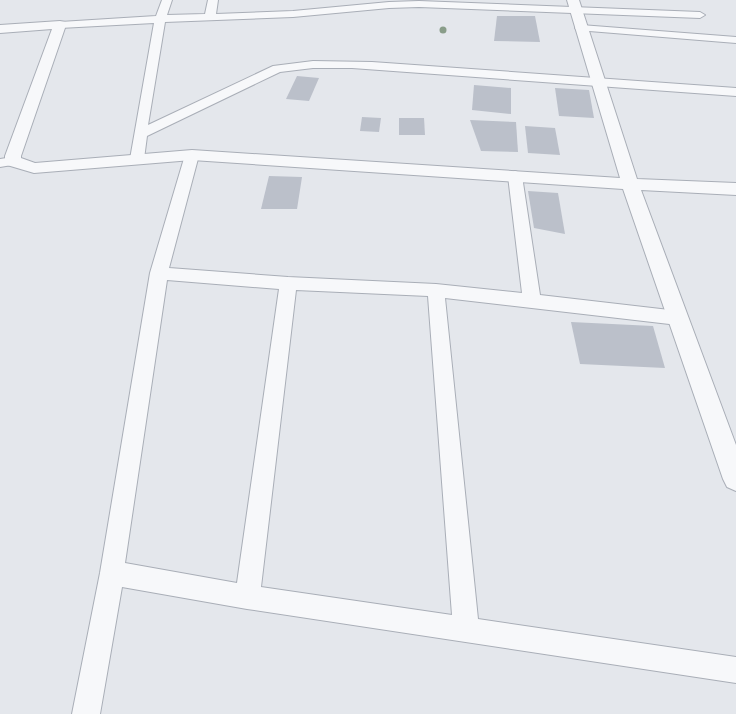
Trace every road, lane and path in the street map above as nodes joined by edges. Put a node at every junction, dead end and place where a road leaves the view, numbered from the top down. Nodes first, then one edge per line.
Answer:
1 (167, 0) edge
2 (213, 0) edge
3 (577, 13) edge
4 (700, 15) dead end
5 (210, 17) junction
6 (160, 19) junction
7 (60, 25) junction
8 (0, 30) edge
9 (736, 40) edge
10 (598, 81) junction
11 (736, 92) edge
12 (138, 147) junction
13 (192, 155) junction
14 (12, 162) edge
15 (515, 176) junction
16 (629, 178) junction
17 (736, 178) edge
18 (736, 189) edge
19 (159, 273) junction
20 (288, 283) junction
21 (436, 290) junction
22 (532, 301) junction
23 (678, 318) junction
24 (736, 479) edge
25 (112, 573) junction
26 (247, 597) junction
27 (466, 630) junction
28 (736, 670) edge
29 (86, 714) edge

1 - 6 street
2 - 5 street
3 - 4 street
3 - 5 street
3 - 9 street
3 - 10 street
5 - 6 street
6 - 7 street
6 - 12 street
7 - 8 street
7 - 14 street
10 - 11 street
10 - 12 street
10 - 16 street
12 - 13 street
12 - 14 street
12 - 16 street
13 - 15 street
13 - 19 street
15 - 16 street
15 - 22 street
16 - 17 street
16 - 18 street
16 - 23 street
19 - 20 street
19 - 25 street
20 - 21 street
20 - 26 street
21 - 22 street
21 - 27 street
22 - 23 street
23 - 24 street
25 - 26 street
25 - 29 street
26 - 27 street
27 - 28 street

